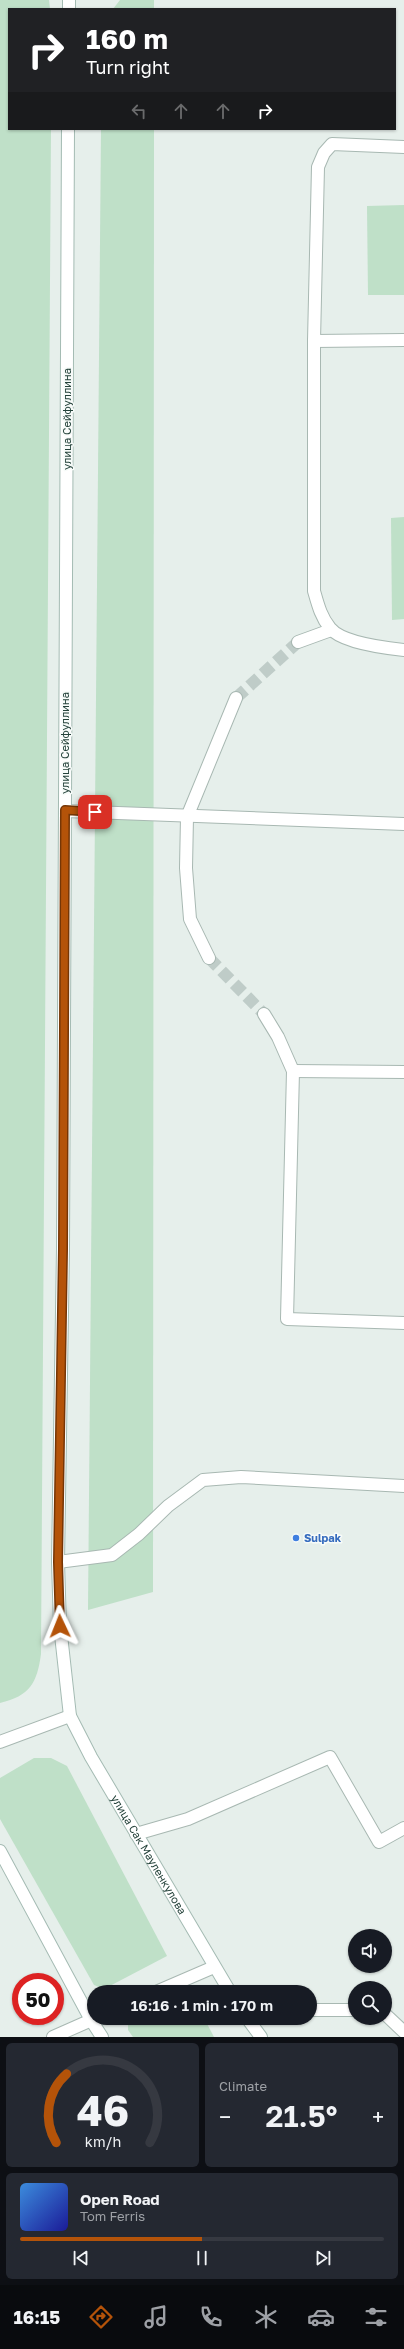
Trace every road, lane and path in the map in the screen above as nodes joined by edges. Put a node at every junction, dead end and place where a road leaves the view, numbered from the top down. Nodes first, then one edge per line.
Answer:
1 (68, 130) edge
2 (404, 147) edge
3 (404, 340) edge
4 (314, 341) junction
5 (331, 630) junction
6 (298, 642) tunnel mouth
7 (404, 650) edge
8 (236, 698) tunnel mouth
9 (65, 810) junction
10 (188, 817) junction
11 (404, 824) edge
12 (209, 958) tunnel mouth
13 (264, 1014) tunnel mouth
14 (293, 1071) junction
15 (404, 1072) edge
16 (404, 1323) edge
17 (404, 1486) edge
18 (58, 1562) junction
19 (70, 1716) junction
20 (0, 1742) edge
21 (404, 1828) edge
22 (136, 1834) junction
23 (0, 1851) edge
24 (214, 1966) junction
25 (172, 1985) edge
26 (226, 1985) edge
27 (87, 2006) edge
28 (317, 2010) edge
29 (348, 2010) edge
30 (392, 2021) edge
31 (87, 2022) edge
32 (97, 2025) edge
33 (252, 2025) edge
34 (404, 2032) edge
35 (53, 2037) edge
36 (102, 2037) edge
37 (261, 2037) edge

1 - 9 street, улица Сейфуллина
2 - 4 street
3 - 4 street
4 - 5 street
5 - 6 street
5 - 7 street
8 - 10 street
9 - 10 street
9 - 18 street, улица Сейфуллина
10 - 11 street
10 - 12 street
13 - 14 street
14 - 15 street
14 - 16 street
17 - 18 street
18 - 19 street, улица Сейфуллина
19 - 20 street
19 - 22 street, улица Сак Мауленкулова
21 - 22 street
22 - 24 street, улица Сак Мауленкулова
23 - 27 street
24 - 25 street
24 - 26 street, улица Сак Мауленкулова
28 - 29 street
30 - 34 street
31 - 35 street
32 - 36 street
33 - 37 street

